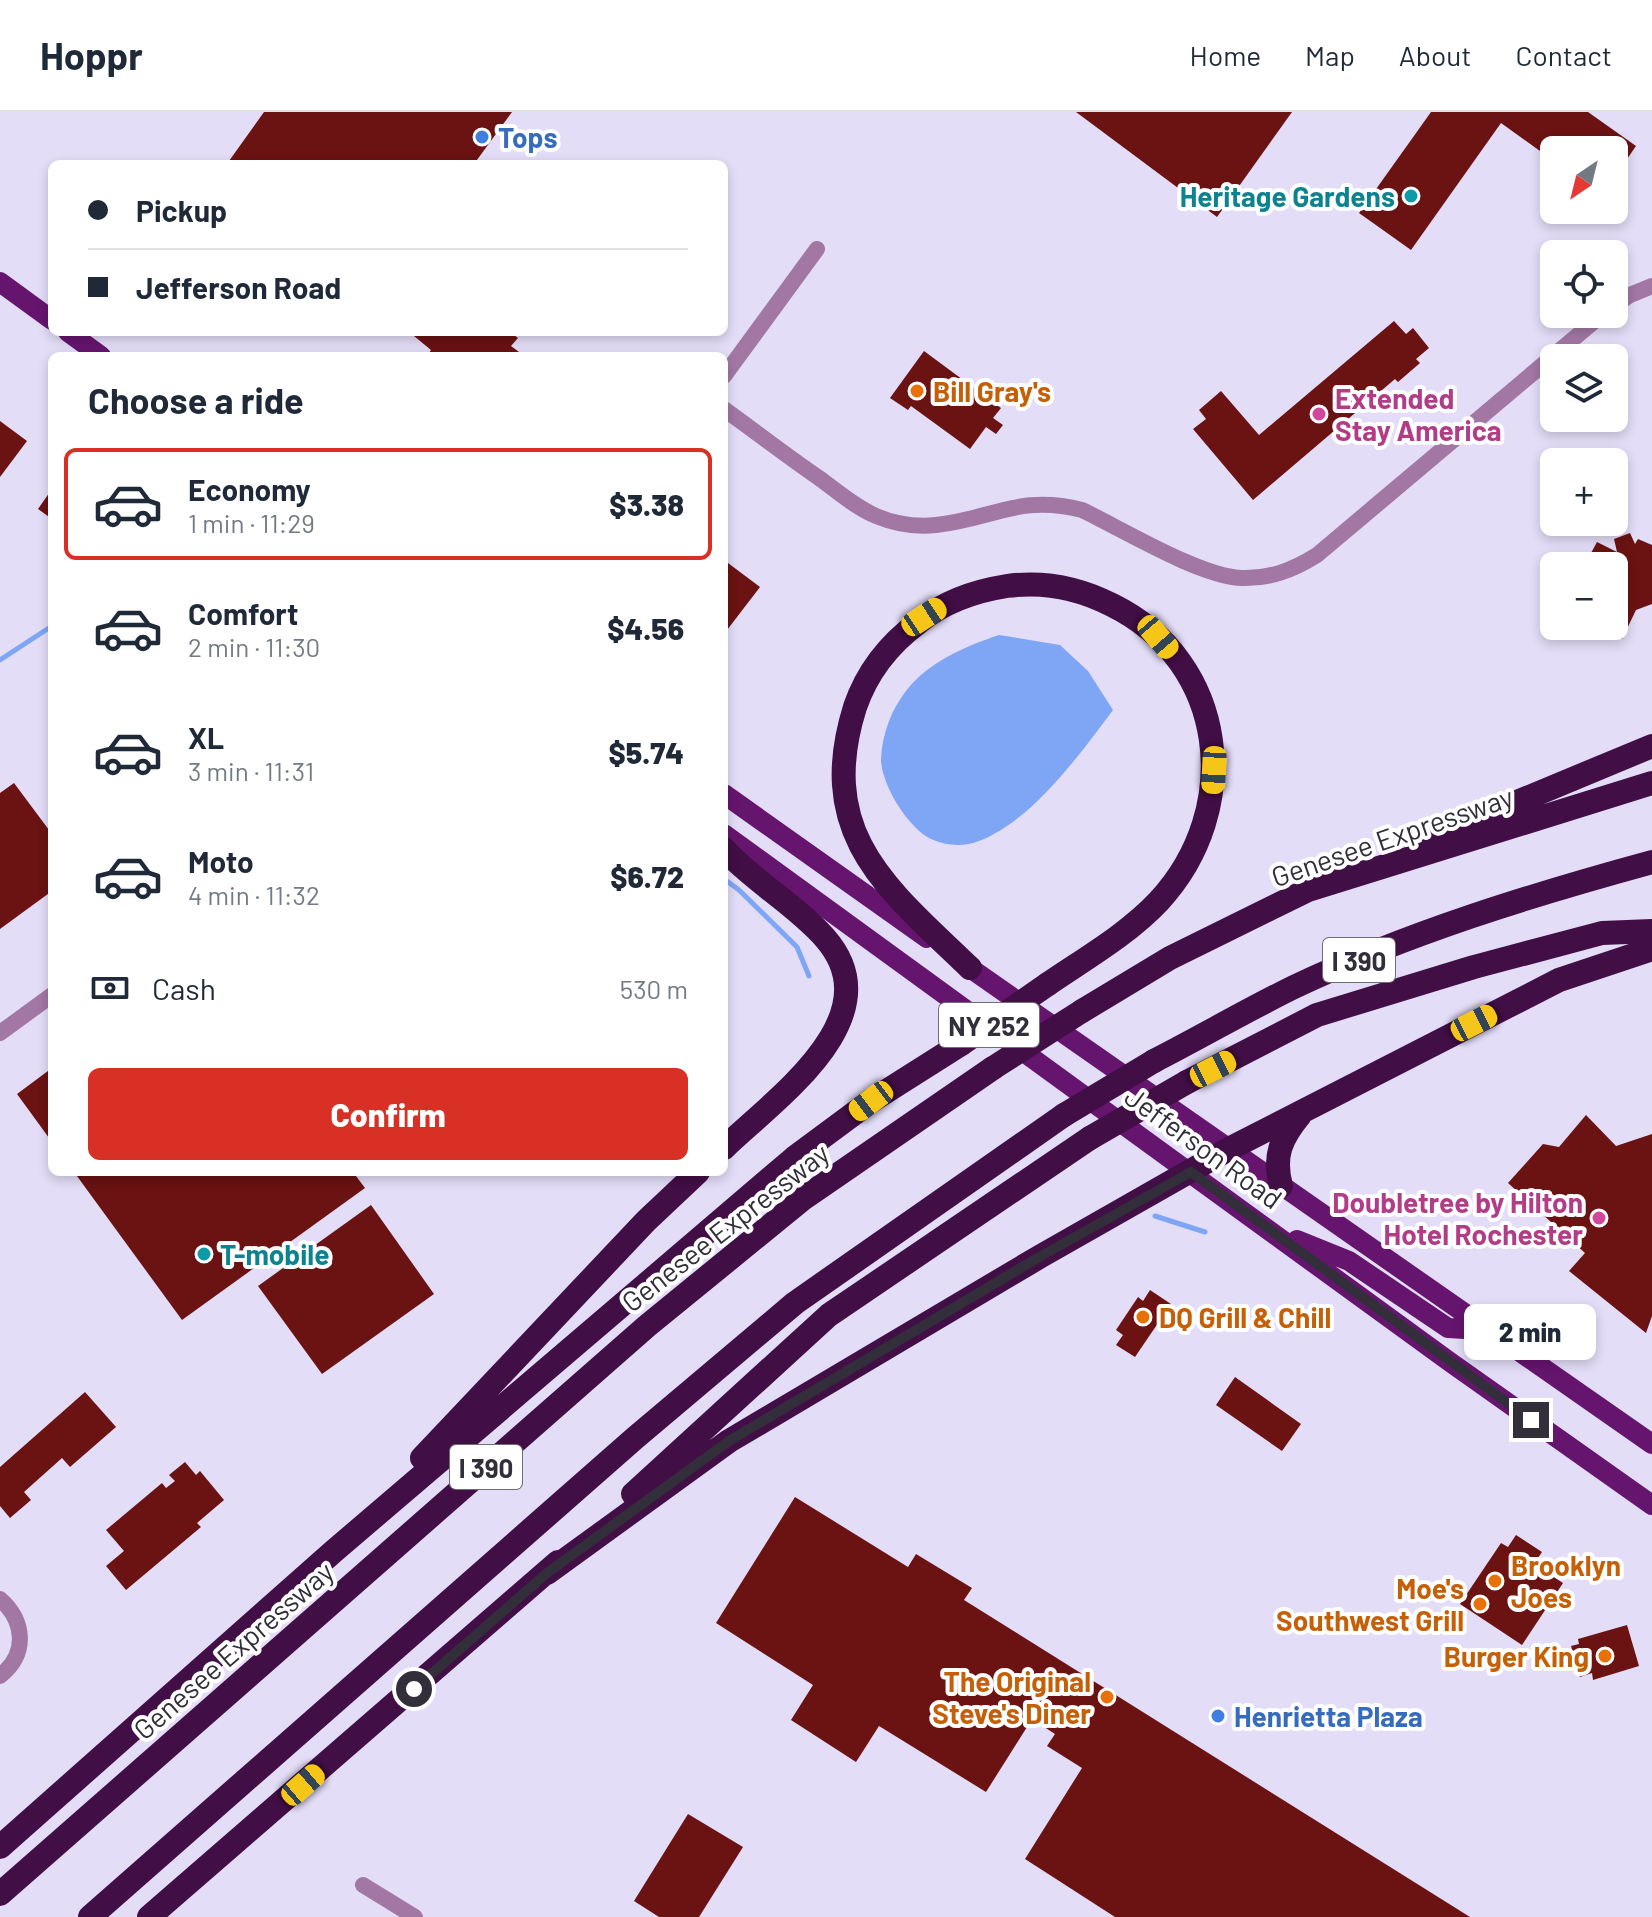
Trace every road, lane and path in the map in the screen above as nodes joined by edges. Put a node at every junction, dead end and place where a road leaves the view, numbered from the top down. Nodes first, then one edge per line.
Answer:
1 (817, 249) dead end
2 (0, 282) edge
3 (1652, 286) edge
4 (1628, 296) edge
5 (48, 317) edge
6 (1586, 328) edge
7 (74, 336) edge
8 (96, 352) edge
9 (728, 371) edge
10 (728, 412) edge
11 (1652, 746) edge
12 (1652, 783) edge
13 (728, 797) edge
14 (728, 837) edge
15 (728, 853) edge
16 (1652, 862) edge
17 (1308, 890) junction
18 (1652, 931) edge
19 (1652, 949) edge
20 (970, 968) junction
21 (48, 998) edge
22 (0, 1033) edge
23 (1304, 1111) junction
24 (728, 1144) edge
25 (1229, 1149) junction
26 (1191, 1172) junction
27 (694, 1176) edge
28 (1281, 1186) junction
29 (1267, 1227) junction
30 (1479, 1322) junction
31 (1652, 1444) edge
32 (1652, 1505) edge
33 (334, 1551) junction
34 (547, 1573) junction
35 (0, 1599) edge
36 (0, 1676) edge
37 (0, 1847) edge
38 (363, 1885) dead end
39 (0, 1894) edge
40 (90, 1917) edge
41 (149, 1917) edge
42 (415, 1917) edge

1 - 9 street
2 - 5 main road
3 - 4 street
6 - 10 street
7 - 8 main road
11 - 17 highway
12 - 17 highway, Genesee Expressway / I 390
13 - 20 main road, Jefferson Road / NY 252
14 - 26 main road, Jefferson Road / NY 252
15 - 24 highway
16 - 40 highway, I 390, bridge
17 - 39 highway, Genesee Expressway / I 390, bridge
18 - 34 highway, bridge
19 - 23 highway
20 - 25 main road, Jefferson Road / NY 252
20 - 33 highway, bridge
21 - 22 street
23 - 25 highway
23 - 28 highway
25 - 26 highway
25 - 28 main road, Jefferson Road / NY 252
26 - 29 main road, Jefferson Road / NY 252
26 - 34 highway
27 - 33 highway
28 - 30 main road, Jefferson Road / NY 252
29 - 30 main road
29 - 32 main road, Jefferson Road / NY 252
30 - 31 main road, Jefferson Road / NY 252
33 - 37 highway
34 - 41 highway
35 - 36 street
38 - 42 street

